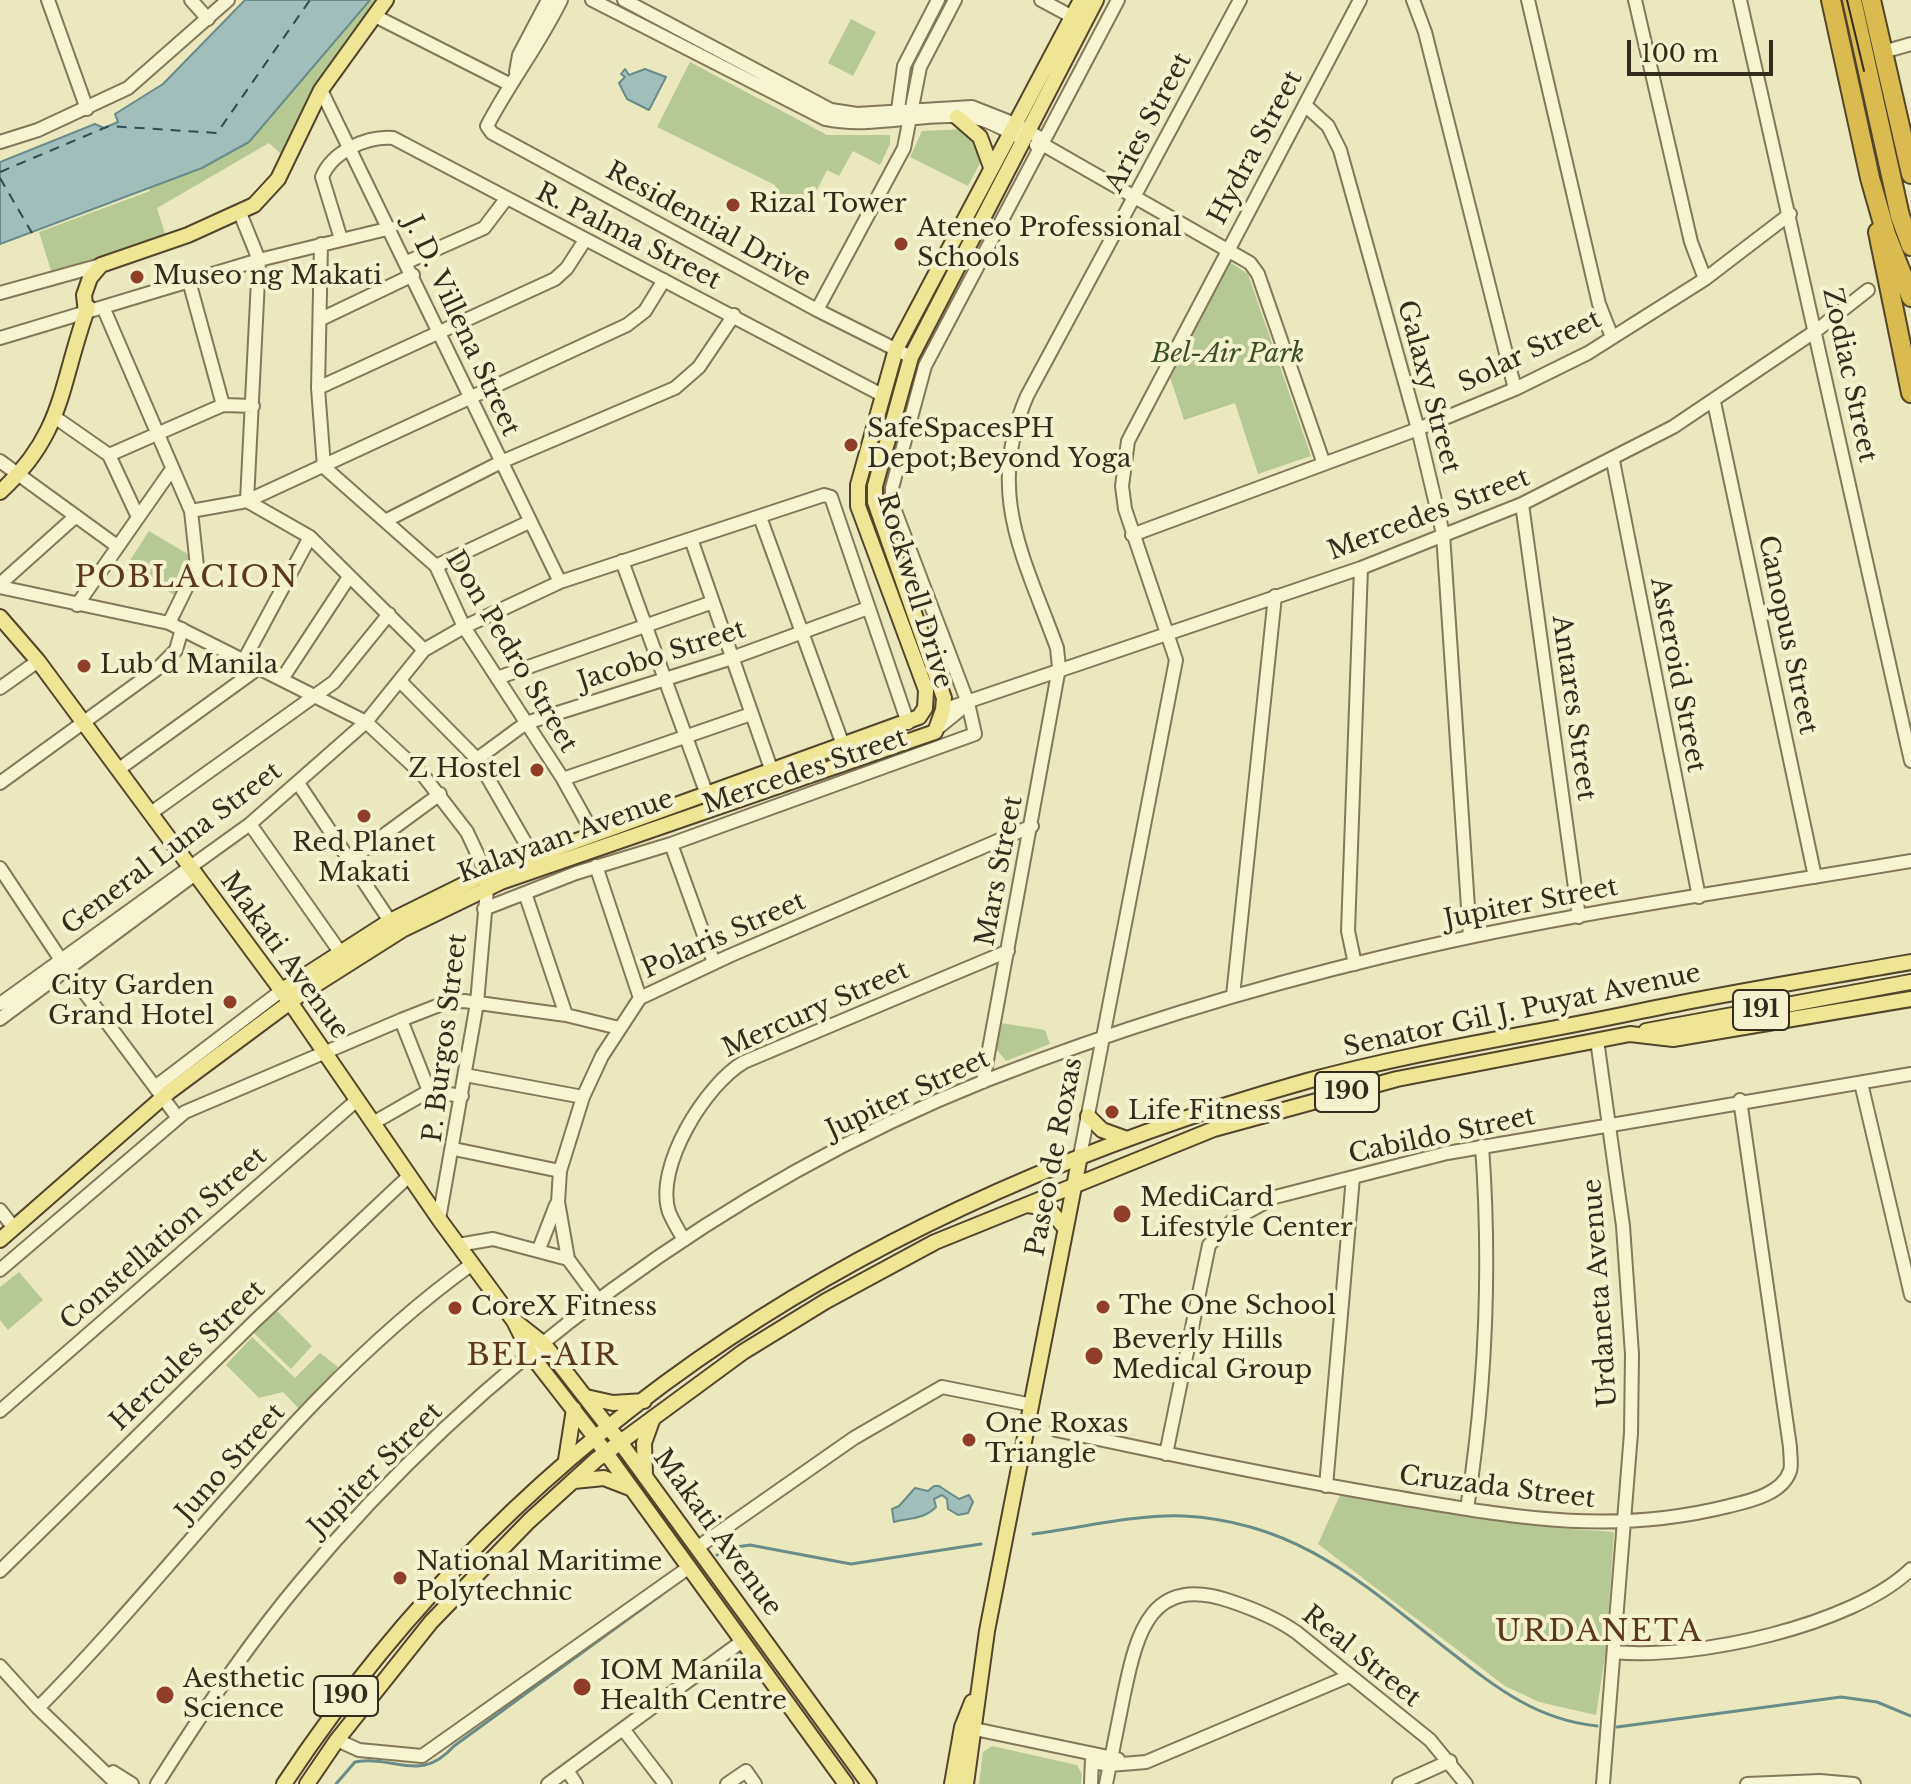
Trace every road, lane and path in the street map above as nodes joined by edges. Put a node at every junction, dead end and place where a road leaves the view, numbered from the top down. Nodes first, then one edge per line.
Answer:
1 (48, 0) edge
2 (191, 0) edge
3 (228, 0) edge
4 (386, 0) edge
5 (548, 0) edge
6 (561, 0) edge
7 (592, 0) edge
8 (624, 0) edge
9 (938, 0) edge
10 (955, 0) edge
11 (1041, 0) edge
12 (1081, 0) edge
13 (1096, 0) edge
14 (1118, 0) edge
15 (1240, 0) edge
16 (1360, 0) edge
17 (1413, 0) edge
18 (1528, 0) edge
19 (1635, 0) edge
20 (1740, 0) edge
21 (1831, 0) edge
22 (1852, 0) edge
23 (1871, 0) edge
24 (375, 16) junction
25 (208, 19) junction
26 (1078, 20) junction
27 (1911, 44) edge
28 (1883, 52) junction
29 (516, 72) junction
30 (509, 84) junction
31 (321, 90) junction
32 (1305, 105) junction
33 (87, 109) junction
34 (898, 116) junction
35 (912, 116) junction
36 (957, 117) junction
37 (1906, 128) edge
38 (1018, 131) junction
39 (905, 134) junction
40 (0, 142) edge
41 (1042, 144) junction
42 (351, 147) junction
43 (991, 167) junction
44 (1911, 174) edge
45 (1870, 178) junction
46 (1134, 198) junction
47 (506, 199) junction
48 (240, 213) junction
49 (1790, 214) junction
50 (391, 228) junction
51 (341, 239) junction
52 (585, 240) junction
53 (321, 244) junction
54 (1911, 246) edge
55 (1227, 248) junction
56 (259, 260) junction
57 (407, 262) junction
58 (107, 263) junction
59 (413, 275) junction
60 (1705, 279) junction
61 (664, 280) junction
62 (189, 281) junction
63 (1868, 290) dead end
64 (0, 293) edge
65 (1911, 297) edge
66 (103, 307) junction
67 (817, 310) junction
68 (86, 313) junction
69 (734, 315) junction
70 (321, 319) junction
71 (1817, 330) junction
72 (441, 333) junction
73 (1612, 337) junction
74 (0, 338) edge
75 (896, 349) junction
76 (911, 357) junction
77 (318, 388) junction
78 (1515, 389) junction
79 (1911, 393) edge
80 (882, 395) junction
81 (472, 396) junction
82 (1714, 402) junction
83 (223, 405) junction
84 (253, 406) junction
85 (56, 418) junction
86 (1418, 429) junction
87 (156, 432) junction
88 (109, 455) junction
89 (0, 461) edge
90 (1613, 461) junction
91 (501, 462) junction
92 (1324, 464) junction
93 (324, 467) junction
94 (172, 469) junction
95 (19, 474) junction
96 (0, 492) edge
97 (247, 501) junction
98 (1522, 504) junction
99 (191, 511) junction
100 (137, 515) junction
101 (76, 516) junction
102 (760, 517) junction
103 (385, 521) junction
104 (529, 522) junction
105 (1443, 534) junction
106 (1132, 535) junction
107 (310, 537) junction
108 (691, 539) junction
109 (117, 546) junction
110 (622, 561) junction
111 (436, 566) junction
112 (1361, 568) junction
113 (349, 577) junction
114 (560, 582) junction
115 (0, 585) edge
116 (1275, 596) junction
117 (713, 602) junction
118 (77, 605) junction
119 (868, 608) junction
120 (389, 614) junction
121 (2, 621) edge
122 (169, 623) junction
123 (645, 625) junction
124 (464, 627) junction
125 (182, 629) junction
126 (1168, 631) junction
127 (800, 633) junction
128 (424, 650) junction
129 (732, 658) junction
130 (244, 660) junction
131 (38, 661) junction
132 (260, 667) junction
133 (1059, 668) junction
134 (497, 678) junction
135 (282, 679) junction
136 (665, 679) junction
137 (400, 681) junction
138 (0, 688) edge
139 (315, 696) junction
140 (968, 703) junction
141 (943, 710) junction
142 (751, 714) junction
143 (913, 720) junction
144 (366, 722) junction
145 (84, 723) junction
146 (526, 723) junction
147 (939, 727) junction
148 (686, 737) junction
149 (843, 745) junction
150 (477, 759) junction
151 (1911, 761) edge
152 (119, 769) junction
153 (770, 769) junction
154 (563, 779) junction
155 (0, 783) edge
156 (298, 783) junction
157 (777, 786) junction
158 (706, 792) junction
159 (440, 794) junction
160 (151, 813) junction
161 (250, 824) junction
162 (1032, 826) junction
163 (593, 833) junction
164 (671, 844) junction
165 (533, 856) junction
166 (350, 860) junction
167 (1911, 861) edge
168 (596, 866) junction
169 (0, 868) edge
170 (193, 871) junction
171 (1815, 877) junction
172 (486, 882) junction
173 (525, 893) junction
174 (1699, 897) junction
175 (484, 909) junction
176 (1579, 917) junction
177 (390, 921) junction
178 (1470, 937) junction
179 (1008, 951) junction
180 (340, 952) junction
181 (1911, 962) edge
182 (714, 963) junction
183 (64, 964) junction
184 (1355, 964) junction
185 (1911, 968) edge
186 (1911, 982) edge
187 (285, 996) junction
188 (1233, 996) junction
189 (640, 998) junction
190 (1911, 999) edge
191 (477, 1003) junction
192 (2, 1010) edge
193 (1643, 1011) junction
194 (566, 1015) junction
195 (1696, 1015) junction
196 (401, 1020) junction
197 (619, 1028) junction
198 (1630, 1034) junction
199 (1104, 1039) junction
200 (1597, 1040) junction
201 (325, 1052) junction
202 (1911, 1074) edge
203 (465, 1075) junction
204 (983, 1082) junction
205 (1861, 1083) junction
206 (429, 1091) junction
207 (159, 1092) junction
208 (462, 1096) junction
209 (583, 1097) junction
210 (357, 1100) junction
211 (1740, 1100) junction
212 (1088, 1116) junction
213 (178, 1118) junction
214 (373, 1123) junction
215 (1609, 1124) junction
216 (1131, 1139) junction
217 (1482, 1146) junction
218 (454, 1149) junction
219 (1080, 1156) junction
220 (560, 1171) junction
221 (409, 1176) junction
222 (1353, 1177) junction
223 (1075, 1183) junction
224 (558, 1202) junction
225 (1018, 1207) junction
226 (0, 1210) edge
227 (439, 1219) junction
228 (1065, 1228) junction
229 (5, 1232) edge
230 (684, 1240) junction
231 (458, 1245) junction
232 (539, 1249) junction
233 (568, 1259) junction
234 (472, 1264) junction
235 (0, 1270) edge
236 (1911, 1295) edge
237 (599, 1301) junction
238 (514, 1321) junction
239 (544, 1344) junction
240 (531, 1355) junction
241 (586, 1397) junction
242 (644, 1401) junction
243 (1032, 1405) junction
244 (574, 1409) junction
245 (0, 1411) edge
246 (654, 1417) junction
247 (610, 1428) junction
248 (1056, 1430) dead end
249 (595, 1438) junction
250 (620, 1442) junction
251 (606, 1453) junction
252 (1166, 1454) junction
253 (566, 1460) junction
254 (645, 1476) junction
255 (573, 1481) junction
256 (1326, 1486) junction
257 (631, 1489) junction
258 (1467, 1509) junction
259 (1625, 1524) junction
260 (698, 1547) junction
261 (1911, 1569) edge
262 (0, 1571) edge
263 (693, 1576) junction
264 (741, 1642) junction
265 (1614, 1652) junction
266 (0, 1666) edge
267 (1347, 1677) junction
268 (38, 1708) junction
269 (969, 1728) junction
270 (623, 1729) junction
271 (337, 1740) junction
272 (1092, 1758) junction
273 (1115, 1761) junction
274 (1450, 1761) junction
275 (103, 1768) junction
276 (567, 1770) junction
277 (117, 1784) edge
278 (132, 1784) edge
279 (157, 1784) edge
280 (284, 1784) edge
281 (307, 1784) edge
282 (548, 1784) edge
283 (576, 1784) edge
284 (665, 1784) edge
285 (727, 1784) edge
286 (755, 1784) edge
287 (846, 1784) edge
288 (869, 1784) edge
289 (952, 1784) edge
290 (966, 1784) edge
291 (1091, 1784) edge
292 (1106, 1784) edge
293 (1399, 1784) edge
294 (1466, 1784) edge
295 (1603, 1784) edge
296 (1747, 1784) edge
297 (1854, 1784) edge

1 - 33 street
2 - 25 street
3 - 25 street
4 - 24 main road
5 - 29 street
6 - 29 street
7 - 34 street
8 - 34 street
9 - 34 street
10 - 35 street
11 - 26 street
12 - 26 main road, Rockwell Drive
13 - 26 main road, Rockwell Drive
14 - 41 street
15 - 46 street, Aries Street
16 - 32 street, Hydra Street
17 - 78 street
18 - 73 street
19 - 60 street
20 - 49 street, Zodiac Street
21 - 45 highway
22 - 54 highway
23 - 28 highway
24 - 30 street
24 - 31 main road
25 - 33 street
26 - 38 main road, Rockwell Drive
27 - 28 street
28 - 37 highway
29 - 30 street
30 - 67 street, Residential Drive
31 - 42 street, J. D. Villena Street
31 - 48 main road
32 - 55 street, Hydra Street
32 - 86 street, Galaxy Street
33 - 40 street
34 - 35 street
34 - 39 street
35 - 36 street
35 - 38 street
35 - 39 street
36 - 38 street
36 - 43 main road
37 - 44 highway
38 - 41 street
38 - 43 main road, Rockwell Drive
38 - 76 main road, Rockwell Drive
39 - 67 street
41 - 46 street
41 - 140 street
42 - 47 street, R. Palma Street
42 - 50 street, J. D. Villena Street
42 - 51 street
43 - 75 main road, Rockwell Drive
45 - 65 highway
45 - 79 highway
46 - 55 street
46 - 133 street, Aries Street
47 - 52 street, R. Palma Street
47 - 57 street
48 - 56 street
48 - 58 main road
49 - 60 street, Solar Street
49 - 71 street, Zodiac Street
50 - 51 street
50 - 57 street, J. D. Villena Street
51 - 53 street
52 - 61 street, R. Palma Street
52 - 72 street
53 - 56 street
53 - 70 street
55 - 92 street
55 - 106 street, Hydra Street
56 - 62 street
56 - 84 street
57 - 59 street, J. D. Villena Street
58 - 64 street
58 - 68 main road
59 - 70 street
59 - 72 street, J. D. Villena Street
60 - 73 street, Solar Street
61 - 69 street, R. Palma Street
61 - 81 street
62 - 66 street
62 - 83 street
63 - 71 street, Mercedes Street
66 - 68 street
66 - 87 street
67 - 75 street, Residential Drive
68 - 74 street
68 - 85 main road
69 - 80 street, R. Palma Street
69 - 91 street
70 - 77 street
71 - 82 street, Mercedes Street
71 - 151 street, Zodiac Street
72 - 77 street
72 - 81 street, J. D. Villena Street
73 - 78 street, Solar Street
75 - 76 street, Residential Drive
75 - 80 main road, Rockwell Drive
76 - 141 main road, Rockwell Drive
77 - 93 street
78 - 86 street, Solar Street
80 - 143 main road, Rockwell Drive
81 - 91 street, J. D. Villena Street
81 - 93 street
82 - 90 street, Mercedes Street
82 - 171 street, Canopus Street
83 - 84 street
83 - 87 street
84 - 97 street
85 - 88 street
85 - 95 main road
86 - 92 street, Solar Street
86 - 105 street, Galaxy Street
87 - 88 street
87 - 94 street
88 - 100 street
89 - 95 street
90 - 98 street, Mercedes Street
90 - 174 street, Asteroid Street
91 - 103 street
91 - 104 street, J. D. Villena Street
92 - 106 street, Solar Street
93 - 97 street
93 - 103 street, Don Pedro Street
94 - 99 street
94 - 100 street
95 - 96 main road
95 - 101 street
97 - 99 street
97 - 107 street
98 - 105 street, Mercedes Street
98 - 176 street, Antares Street
99 - 122 street
100 - 109 street
101 - 109 street
101 - 115 street
102 - 108 street, General Luna Street
102 - 119 street, General Luna Street
102 - 127 street
103 - 111 street, Don Pedro Street
104 - 111 street
104 - 114 street, J. D. Villena Street
105 - 112 street, Mercedes Street
105 - 178 street, Galaxy Street
106 - 126 street, Hydra Street
107 - 113 street
107 - 130 street
108 - 110 street, General Luna Street
108 - 117 street
109 - 118 street
110 - 114 street, General Luna Street
110 - 123 street
111 - 124 street, Don Pedro Street
112 - 116 street, Mercedes Street
112 - 184 street
113 - 120 street
113 - 135 street
114 - 124 street, General Luna Street
115 - 118 street
116 - 126 street, Mercedes Street
116 - 188 street
117 - 123 street
117 - 129 street
118 - 122 street
119 - 127 street, Jacobo Street
119 - 143 street
120 - 128 street
120 - 139 street
121 - 131 main road, Makati Avenue
122 - 125 street
123 - 134 street
123 - 136 street
124 - 128 street, General Luna Street
124 - 134 street, Don Pedro Street
125 - 130 street
125 - 145 street
126 - 133 street, Mercedes Street
126 - 199 street, Paseo de Roxas
127 - 129 street, Jacobo Street
127 - 149 street
128 - 137 street, General Luna Street
129 - 136 street, Jacobo Street
129 - 142 street
130 - 132 street
131 - 138 street
131 - 145 main road, Makati Avenue
132 - 135 street
132 - 152 street
133 - 140 street, Mercedes Street
133 - 162 street, Mars Street
134 - 146 street, Don Pedro Street
135 - 139 street
136 - 146 street, Jacobo Street
136 - 148 street
137 - 144 street, General Luna Street
137 - 150 street
139 - 144 street
139 - 160 street
140 - 141 street, Mercedes Street
140 - 147 street, Mercedes Street
140 - 164 street, Mercedes Street
141 - 143 main road, Kalayaan Avenue
141 - 147 main road
142 - 148 street
142 - 153 street
143 - 149 main road, Kalayaan Avenue
144 - 156 street, General Luna Street
144 - 159 street
145 - 152 main road, Makati Avenue
145 - 155 street
146 - 150 street, Jacobo Street
146 - 154 street, Don Pedro Street
147 - 157 main road, Kalayaan Avenue
148 - 154 street
148 - 158 street
149 - 153 main road, Kalayaan Avenue
150 - 165 street
152 - 160 main road, Makati Avenue
153 - 157 street
153 - 158 main road, Kalayaan Avenue
154 - 163 street, Don Pedro Street
156 - 161 street, General Luna Street
156 - 166 street
157 - 172 main road, Kalayaan Avenue
158 - 163 main road, Kalayaan Avenue
159 - 166 street
159 - 172 street
160 - 170 main road, Makati Avenue
161 - 170 street, General Luna Street
161 - 180 street
162 - 179 street, Mars Street
162 - 182 street, Polaris Street
163 - 165 main road, Kalayaan Avenue
164 - 168 street, Mercedes Street
164 - 182 street
165 - 172 main road, Kalayaan Avenue
166 - 177 street
167 - 171 street, Jupiter Street
168 - 173 street, Mercedes Street
168 - 189 street
169 - 183 street
170 - 183 street, General Luna Street
170 - 187 main road, Makati Avenue
171 - 174 street, Jupiter Street
172 - 175 street, P. Burgos Street
172 - 177 main road, Kalayaan Avenue
172 - 187 main road, Kalayaan Avenue
173 - 175 street, Mercedes Street
173 - 194 street
174 - 176 street, Jupiter Street
175 - 191 street, P. Burgos Street
176 - 178 street, Jupiter Street
177 - 180 main road, Kalayaan Avenue
178 - 184 street, Jupiter Street
179 - 204 street, Mars Street
179 - 230 street, Mercury Street
180 - 187 main road, Kalayaan Avenue
181 - 193 main road, Senator Gil J. Puyat Avenue / 190
182 - 189 street, Polaris Street
183 - 192 street, General Luna Street
183 - 207 street
184 - 188 street, Jupiter Street
185 - 195 main road, 191
186 - 195 main road, 191
187 - 201 main road, Makati Avenue
187 - 207 main road, Kalayaan Avenue
188 - 199 street, Jupiter Street
189 - 197 street, Polaris Street
190 - 198 main road, Senator Gil J. Puyat Avenue / 190
191 - 194 street
191 - 196 street
191 - 203 street, P. Burgos Street
193 - 195 main road, 191
193 - 216 main road, Senator Gil J. Puyat Avenue / 190
194 - 197 street
195 - 198 main road, 191
196 - 201 street
196 - 206 street
197 - 209 street, Polaris Street
198 - 200 main road, Senator Gil J. Puyat Avenue / 190
199 - 204 street, Jupiter Street
199 - 212 street, Paseo de Roxas
200 - 215 street, Urdaneta Avenue
200 - 223 main road, Senator Gil J. Puyat Avenue / 190
201 - 210 main road, Makati Avenue
201 - 213 street
202 - 205 street, Cabildo Street
203 - 208 street, P. Burgos Street
203 - 209 street
204 - 230 street, Jupiter Street
205 - 211 street, Cabildo Street
205 - 236 street
206 - 208 street
206 - 214 street
207 - 213 street
207 - 229 main road, Kalayaan Avenue
208 - 218 street, P. Burgos Street
209 - 220 street, Polaris Street
210 - 214 main road, Makati Avenue
210 - 245 street, Constellation Street
211 - 215 street, Cabildo Street
211 - 259 street, Cruzada Street
212 - 216 main road
212 - 219 street, Paseo de Roxas
213 - 235 street
214 - 221 main road, Makati Avenue
215 - 217 street, Cabildo Street
215 - 259 street, Urdaneta Avenue
216 - 219 main road, Senator Gil J. Puyat Avenue / 190
217 - 222 street, Cabildo Street
217 - 258 street
218 - 220 street
218 - 227 street, P. Burgos Street
219 - 223 main road, Paseo de Roxas
219 - 242 main road, Senator Gil J. Puyat Avenue / 190
220 - 224 street, Polaris Street
221 - 227 main road, Makati Avenue
221 - 262 street, Hercules Street
222 - 252 street, Cabildo Street
222 - 256 street
223 - 225 main road, Senator Gil J. Puyat Avenue / 190
223 - 228 main road, Paseo de Roxas
224 - 232 street, Polaris Street
224 - 233 street, Polaris Street
225 - 228 main road
225 - 246 main road, Senator Gil J. Puyat Avenue / 190
226 - 229 street
227 - 231 main road, Makati Avenue
228 - 243 main road, Paseo de Roxas
230 - 237 street, Jupiter Street
231 - 232 street
231 - 234 main road, Makati Avenue
232 - 233 street
233 - 237 street, Polaris Street
234 - 238 main road, Makati Avenue
234 - 268 street, Juno Street
237 - 239 street, Jupiter Street
238 - 239 main road, Makati Avenue
238 - 240 main road, Makati Avenue
239 - 240 street, Jupiter Street
239 - 241 main road, Makati Avenue
240 - 244 main road, Makati Avenue
240 - 279 street, Jupiter Street
241 - 242 main road
241 - 247 main road, Makati Avenue
242 - 247 main road, Senator Gil J. Puyat Avenue / 190
243 - 260 street
243 - 269 main road, Paseo de Roxas
244 - 249 main road, Makati Avenue
244 - 253 main road
246 - 250 main road, Senator Gil J. Puyat Avenue / 190
246 - 254 main road
247 - 249 main road, Senator Gil J. Puyat Avenue / 190
247 - 250 main road, Makati Avenue
248 - 252 street, Cruzada Street
249 - 251 main road, Makati Avenue
249 - 253 main road, Senator Gil J. Puyat Avenue / 190
250 - 251 main road, Senator Gil J. Puyat Avenue / 190
250 - 254 main road, Makati Avenue
251 - 255 main road, Senator Gil J. Puyat Avenue / 190
251 - 257 main road, Makati Avenue
252 - 256 street, Cruzada Street
253 - 280 main road, Senator Gil J. Puyat Avenue / 190
254 - 260 main road, Makati Avenue
255 - 257 main road
255 - 271 main road, Senator Gil J. Puyat Avenue / 190
256 - 258 street, Cruzada Street
257 - 263 main road, Makati Avenue
258 - 259 street, Cruzada Street
259 - 265 street, Urdaneta Avenue
260 - 288 main road, Makati Avenue
261 - 265 street
263 - 264 main road, Makati Avenue
263 - 271 street
264 - 270 street
264 - 287 main road, Makati Avenue
265 - 295 street, Urdaneta Avenue
266 - 268 street
267 - 273 street
267 - 273 street, Real Street
267 - 274 street, Real Street
268 - 275 street
269 - 272 street
269 - 289 main road, Paseo de Roxas
269 - 290 main road, Paseo de Roxas
270 - 276 street
270 - 284 street
271 - 281 main road, Senator Gil J. Puyat Avenue / 190
272 - 273 street
272 - 291 street
273 - 292 street, Real Street
274 - 293 street
274 - 294 street, Real Street
275 - 277 street
275 - 278 street
276 - 282 street
276 - 283 street
285 - 286 street
296 - 297 street

